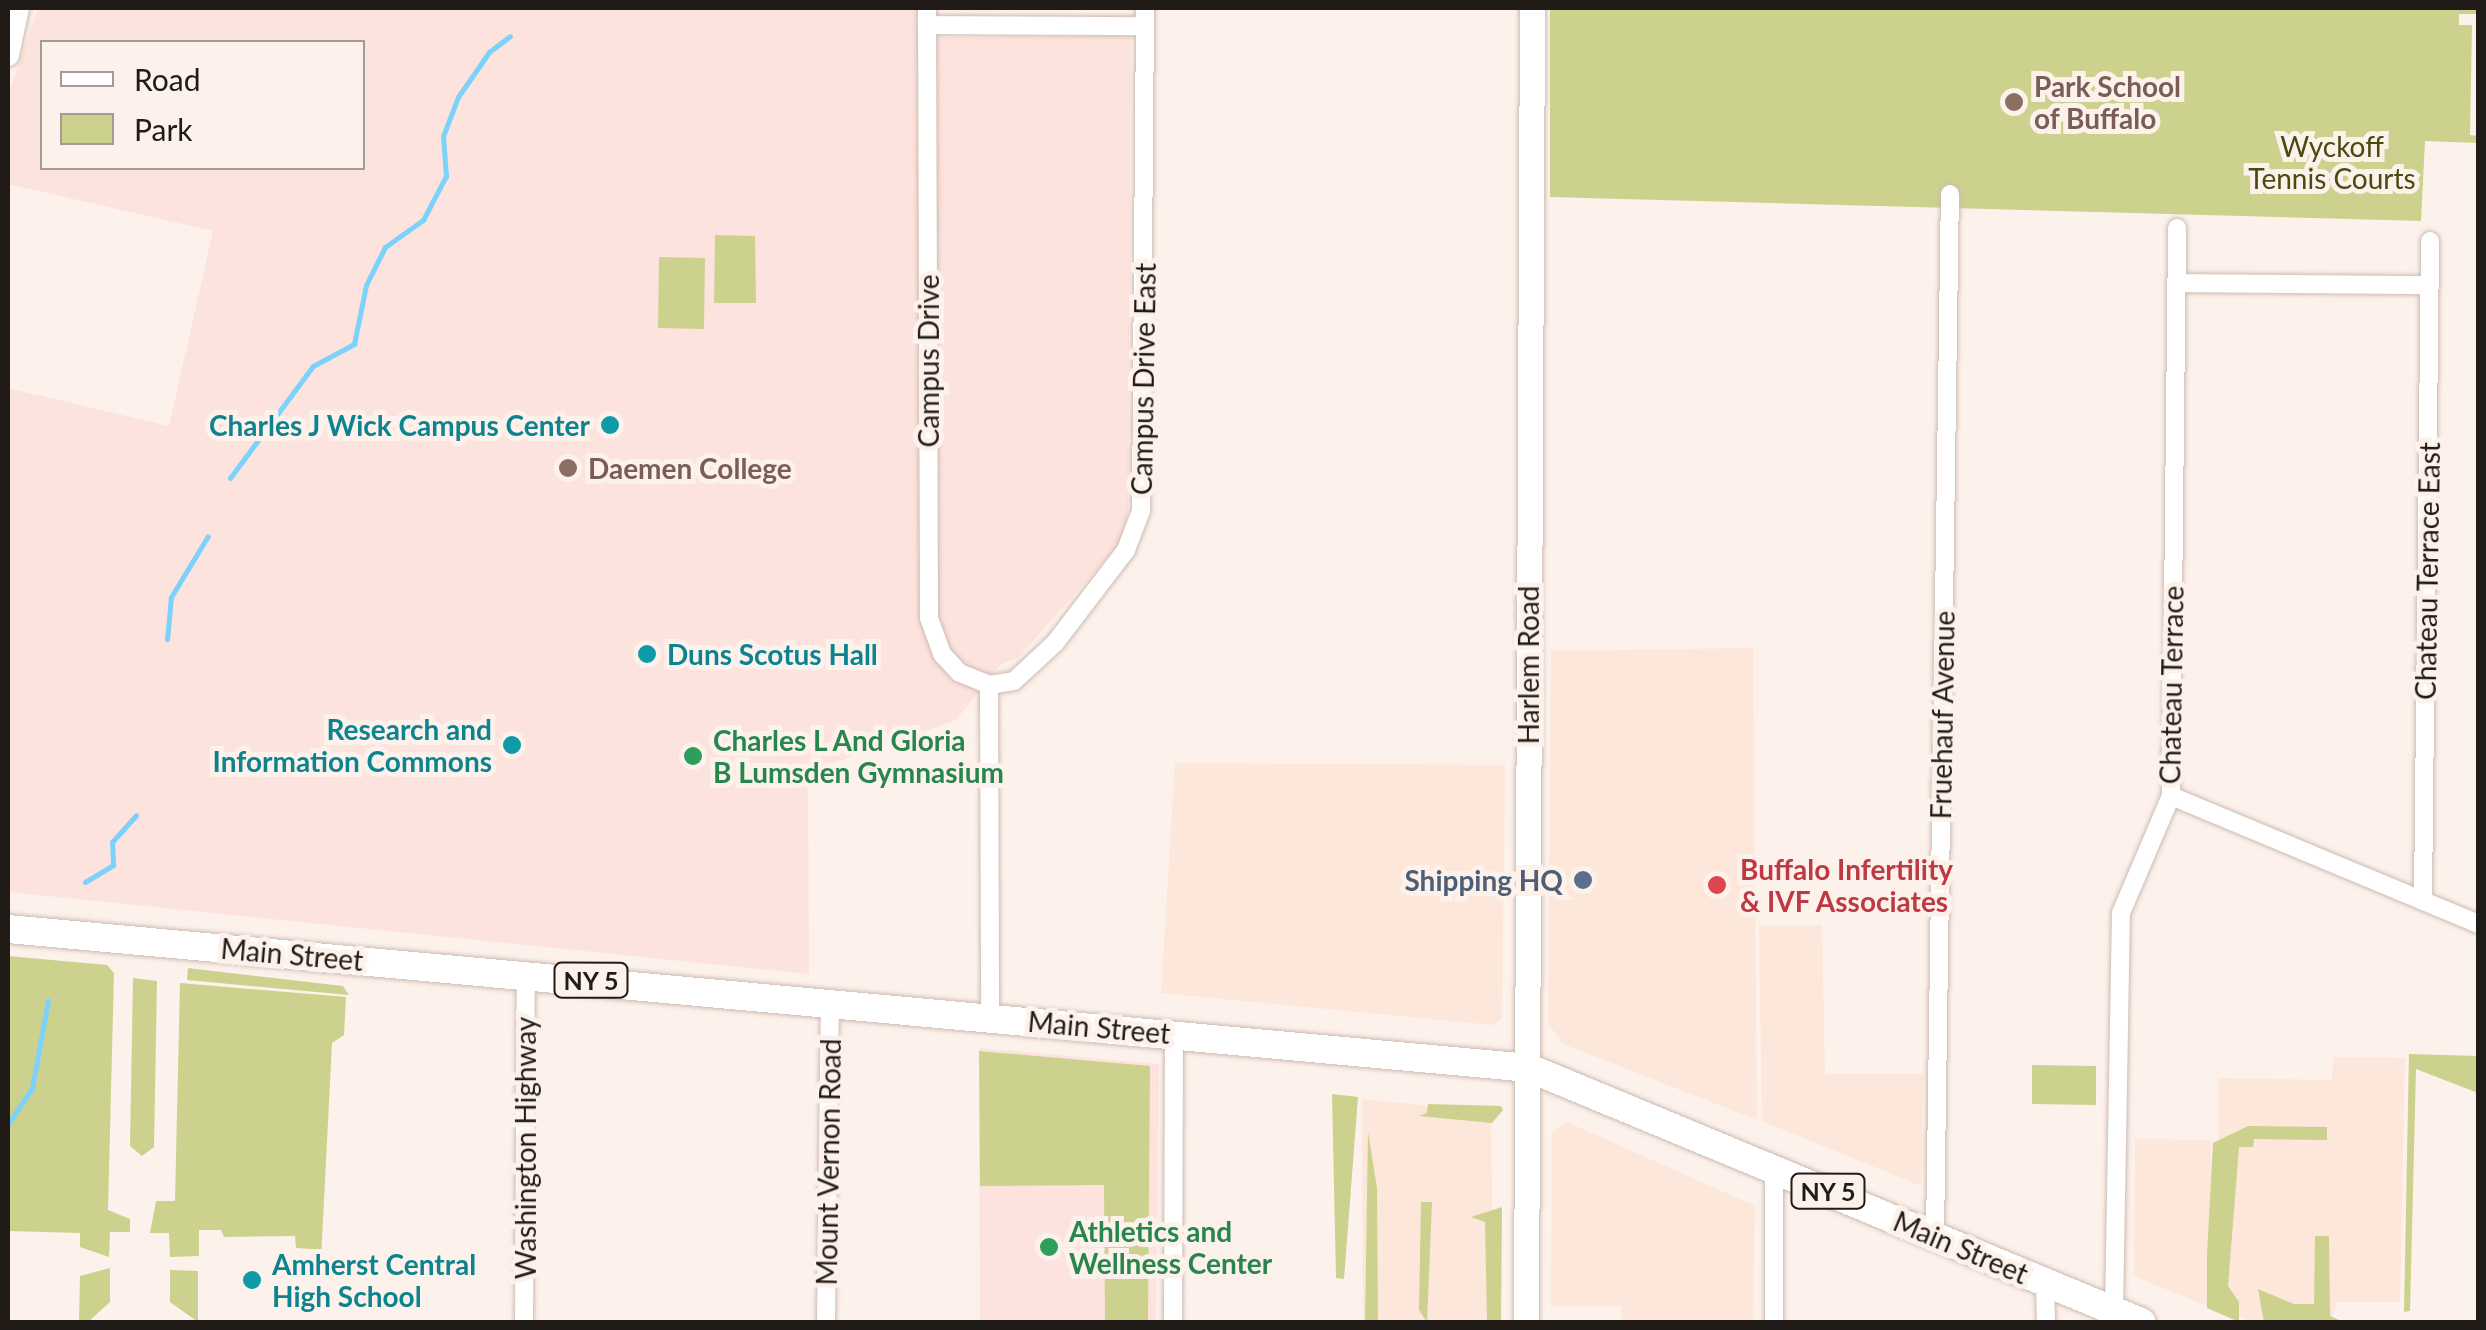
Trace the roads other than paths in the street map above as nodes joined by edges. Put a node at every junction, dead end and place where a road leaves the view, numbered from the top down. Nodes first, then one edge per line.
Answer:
1 (18, 8) edge
2 (1532, 8) edge
3 (927, 16) edge
4 (1145, 17) edge
5 (8, 55) edge
6 (1950, 194) dead end
7 (2177, 228) dead end
8 (2430, 242) dead end
9 (2176, 283) junction
10 (2430, 285) junction
11 (989, 685) junction
12 (2171, 796) junction
13 (2424, 901) junction
14 (2478, 924) edge
15 (8, 929) edge
16 (526, 974) junction
17 (830, 1002) junction
18 (990, 1017) junction
19 (1174, 1034) junction
20 (1529, 1068) junction
21 (1774, 1169) junction
22 (1935, 1236) junction
23 (2045, 1282) junction
24 (2114, 1312) junction
25 (524, 1322) edge
26 (826, 1322) edge
27 (1174, 1322) edge
28 (1526, 1322) edge
29 (1774, 1322) edge
30 (2046, 1322) edge
31 (2142, 1322) edge

1 - 5 street
2 - 20 main road, Harlem Road
3 - 4 street
3 - 11 street, Campus Drive
4 - 11 street, Campus Drive East
6 - 22 street, Fruehauf Avenue
7 - 9 street, Chateau Terrace
8 - 10 street, Chateau Terrace East
9 - 10 street
9 - 12 street, Chateau Terrace
10 - 13 street, Chateau Terrace East
11 - 18 street
12 - 13 street
12 - 24 street, Chateau Terrace
13 - 14 street
15 - 16 main road, Main Street / NY 5
16 - 17 main road, Main Street / NY 5
16 - 25 street, Washington Highway
17 - 18 main road, Main Street / NY 5
17 - 26 street, Mount Vernon Road
18 - 19 main road, Main Street / NY 5
19 - 20 main road, Main Street / NY 5
19 - 27 street
20 - 21 main road, Main Street / NY 5
20 - 28 main road, Harlem Road
21 - 22 main road, Main Street / NY 5
21 - 29 street
22 - 23 main road, Main Street / NY 5
23 - 24 main road, Main Street / NY 5
23 - 30 street
24 - 31 main road, Main Street / NY 5

